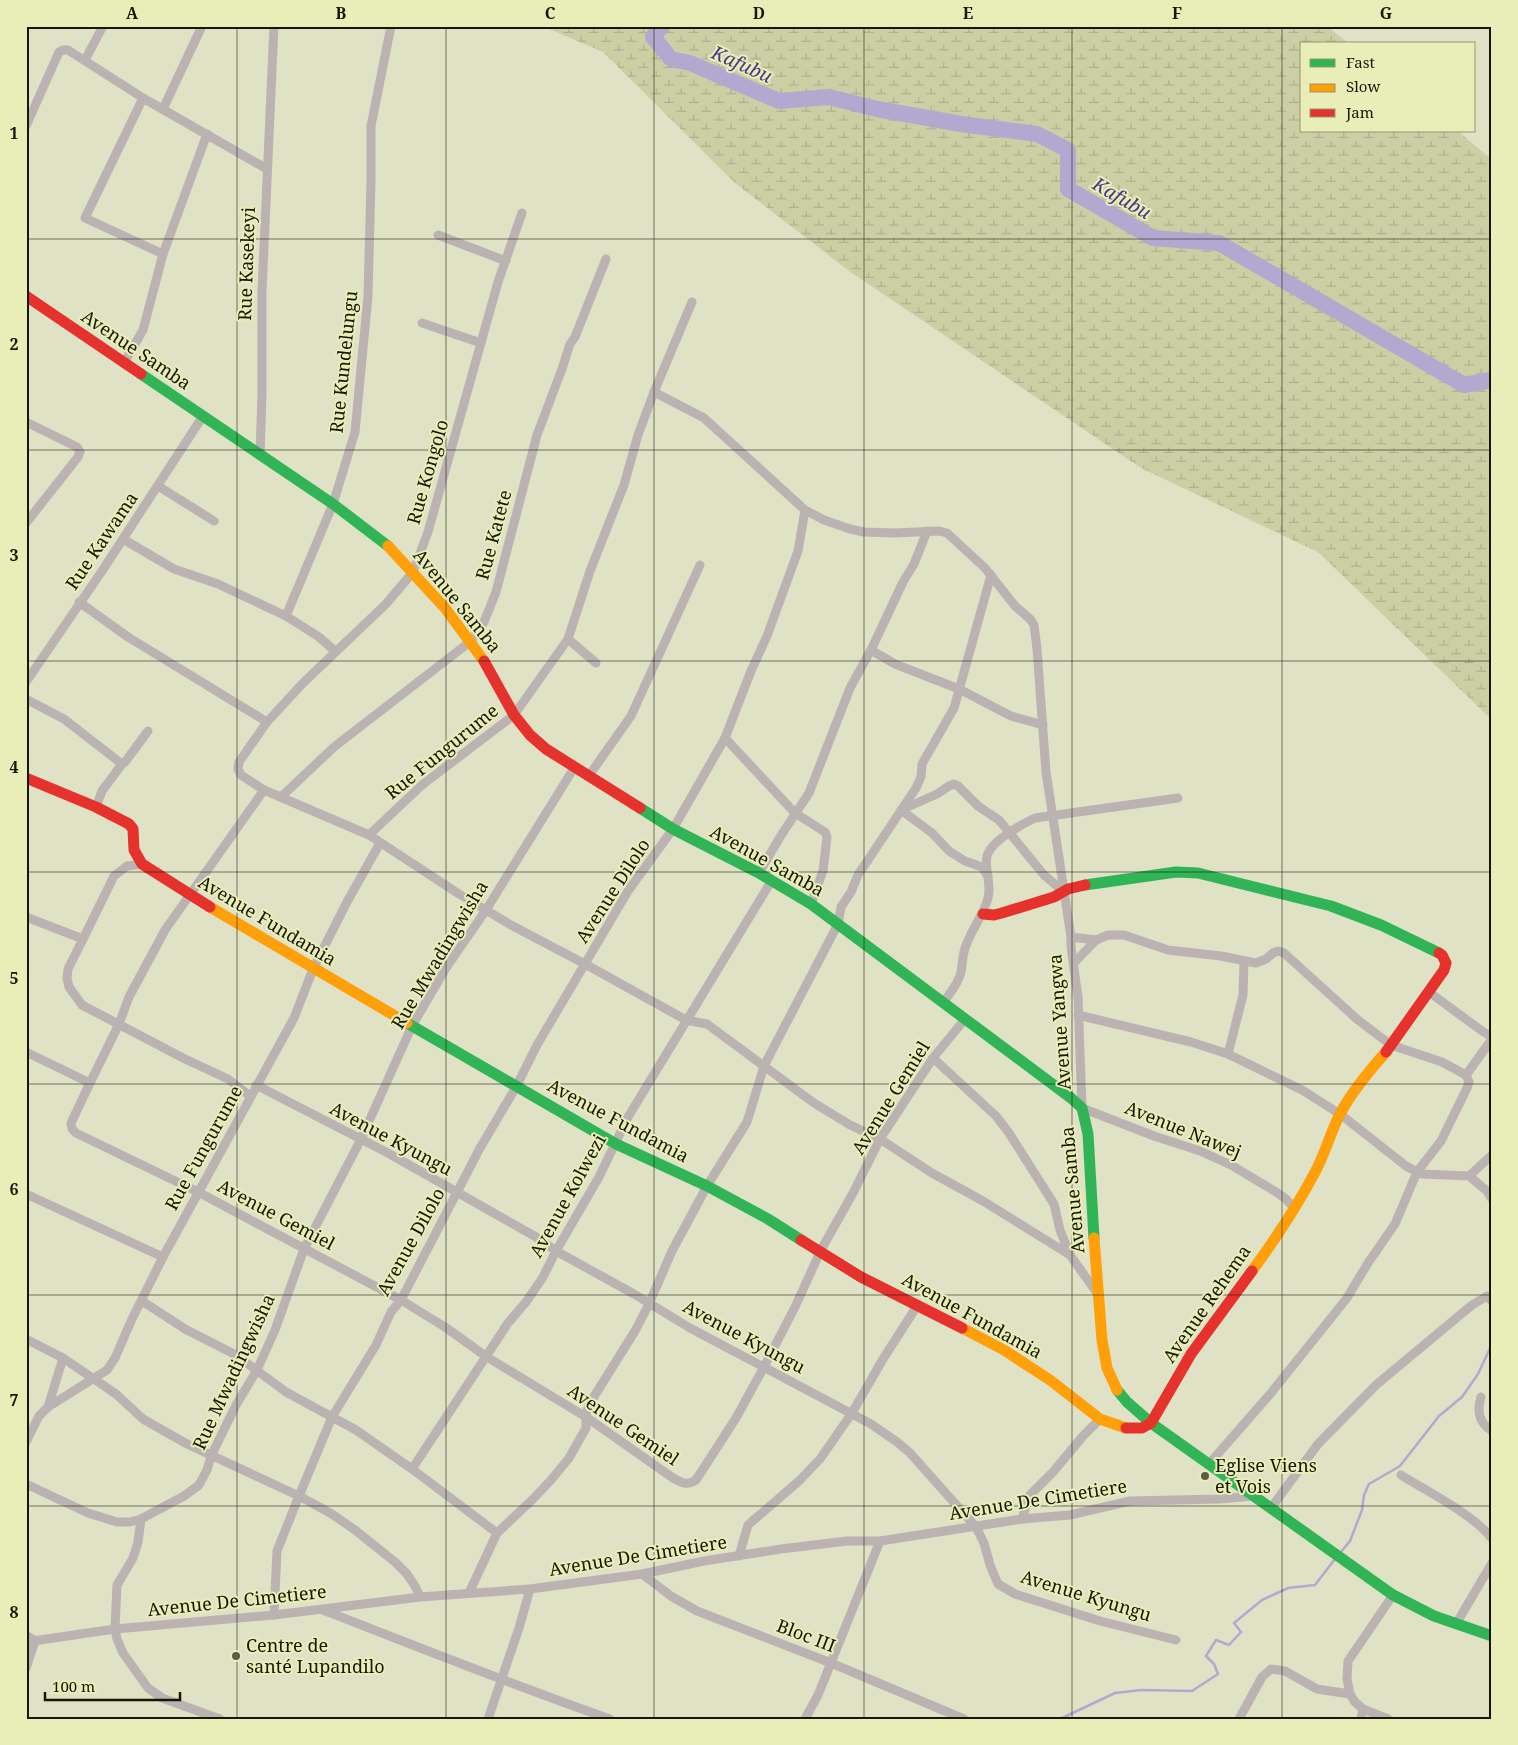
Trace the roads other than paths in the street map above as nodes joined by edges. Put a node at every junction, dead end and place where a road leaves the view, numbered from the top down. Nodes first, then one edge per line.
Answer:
1 (103, 26) edge
2 (202, 26) edge
3 (274, 26) edge
4 (391, 26) edge
5 (85, 60) junction
6 (144, 98) junction
7 (163, 109) junction
8 (26, 126) edge
9 (207, 134) junction
10 (267, 169) junction
11 (522, 213) dead end
12 (438, 235) dead end
13 (163, 254) junction
14 (606, 259) dead end
15 (506, 260) junction
16 (26, 296) edge
17 (692, 302) dead end
18 (422, 323) dead end
19 (481, 343) junction
20 (124, 363) junction
21 (654, 392) junction
22 (203, 416) junction
23 (26, 422) edge
24 (260, 456) junction
25 (158, 486) junction
26 (333, 504) junction
27 (805, 510) junction
28 (214, 522) dead end
29 (26, 523) edge
30 (927, 531) junction
31 (122, 539) junction
32 (700, 565) dead end
33 (413, 572) junction
34 (991, 575) junction
35 (79, 602) junction
36 (286, 616) junction
37 (568, 638) junction
38 (471, 641) junction
39 (871, 650) junction
40 (335, 651) junction
41 (596, 663) dead end
42 (26, 682) edge
43 (959, 690) junction
44 (26, 699) edge
45 (514, 715) junction
46 (267, 722) junction
47 (1042, 725) junction
48 (148, 731) dead end
49 (725, 738) junction
50 (122, 764) junction
51 (574, 768) junction
52 (588, 776) junction
53 (26, 778) edge
54 (264, 790) junction
55 (281, 797) junction
56 (1178, 798) dead end
57 (96, 807) junction
58 (901, 810) junction
59 (795, 813) junction
60 (1053, 815) junction
61 (673, 829) junction
62 (1010, 833) junction
63 (369, 835) junction
64 (380, 842) junction
65 (142, 864) junction
66 (759, 873) junction
67 (988, 876) junction
68 (772, 880) junction
69 (1063, 891) junction
70 (190, 895) junction
71 (811, 904) junction
72 (486, 910) junction
73 (983, 914) junction
74 (26, 917) edge
75 (838, 924) junction
76 (1071, 937) junction
77 (83, 939) junction
78 (1096, 940) junction
79 (1244, 962) junction
80 (1074, 963) junction
81 (585, 964) junction
82 (313, 969) junction
83 (1429, 992) junction
84 (944, 1002) junction
85 (1078, 1015) junction
86 (965, 1019) junction
87 (686, 1020) junction
88 (119, 1024) junction
89 (412, 1026) junction
90 (1492, 1038) edge
91 (1391, 1045) junction
92 (26, 1052) edge
93 (1228, 1054) junction
94 (933, 1058) junction
95 (764, 1066) junction
96 (1466, 1075) junction
97 (90, 1083) junction
98 (256, 1085) junction
99 (516, 1087) junction
100 (250, 1096) junction
101 (1082, 1108) junction
102 (1340, 1114) junction
103 (360, 1139) junction
104 (880, 1139) junction
105 (616, 1144) junction
106 (1492, 1155) edge
107 (1417, 1172) junction
108 (1469, 1176) junction
109 (707, 1186) junction
110 (198, 1192) junction
111 (458, 1193) junction
112 (26, 1194) edge
113 (1492, 1199) edge
114 (1293, 1207) junction
115 (304, 1249) junction
116 (821, 1250) junction
117 (556, 1251) junction
118 (1070, 1255) junction
119 (163, 1257) junction
120 (1099, 1296) junction
121 (1490, 1297) edge
122 (401, 1300) junction
123 (142, 1301) junction
124 (649, 1304) junction
125 (917, 1306) junction
126 (26, 1339) edge
127 (487, 1357) junction
128 (63, 1358) junction
129 (764, 1367) junction
130 (257, 1370) junction
131 (93, 1379) junction
132 (1481, 1397) dead end
133 (48, 1407) junction
134 (852, 1413) junction
135 (332, 1417) junction
136 (586, 1417) junction
137 (1100, 1420) junction
138 (1151, 1423) junction
139 (1492, 1431) edge
140 (26, 1442) edge
141 (211, 1456) junction
142 (1210, 1464) junction
143 (412, 1469) junction
144 (1401, 1475) dead end
145 (26, 1484) edge
146 (299, 1496) junction
147 (1253, 1496) junction
148 (1272, 1508) junction
149 (141, 1519) junction
150 (1022, 1519) junction
151 (976, 1527) junction
152 (497, 1533) junction
153 (1492, 1539) edge
154 (880, 1541) junction
155 (739, 1556) junction
156 (1492, 1563) edge
157 (642, 1574) junction
158 (530, 1589) junction
159 (469, 1593) junction
160 (1393, 1595) junction
161 (420, 1597) junction
162 (320, 1609) junction
163 (274, 1615) junction
164 (1456, 1624) junction
165 (115, 1629) junction
166 (26, 1635) edge
167 (1492, 1636) edge
168 (1176, 1640) dead end
169 (31, 1641) edge
170 (831, 1663) junction
171 (26, 1668) edge
172 (501, 1680) junction
173 (1350, 1694) junction
174 (1362, 1714) edge
175 (220, 1719) edge
176 (488, 1719) edge
177 (610, 1719) edge
178 (805, 1719) edge
179 (964, 1719) edge
180 (1239, 1719) edge
181 (1388, 1719) edge

1 - 5 street
2 - 7 street
3 - 10 street, Rue Kasekeyi
4 - 26 street, Rue Kundelungu
5 - 6 street
5 - 8 street
6 - 7 street
6 - 13 street
7 - 9 street
9 - 10 street
9 - 13 street
10 - 24 street, Rue Kasekeyi
11 - 15 street, Rue Kongolo
12 - 15 street
13 - 20 street
14 - 38 street, Rue Katete
15 - 19 street, Rue Kongolo
16 - 20 street, Avenue Samba
17 - 21 street
18 - 19 street
19 - 33 street, Rue Kongolo
20 - 22 street, Avenue Samba
21 - 27 street
21 - 37 street
22 - 24 street, Avenue Samba
22 - 25 street, Rue Kawama
23 - 29 street
24 - 26 street, Avenue Samba
25 - 28 street
25 - 31 street, Rue Kawama
26 - 33 street, Avenue Samba
26 - 36 street, Rue Kundelungu
27 - 30 street
27 - 49 street, Avenue Dilolo
30 - 34 street
30 - 39 street
31 - 35 street, Rue Kawama
31 - 36 street
32 - 52 street
33 - 38 street, Avenue Samba
33 - 40 street, Rue Kongolo
34 - 43 street
34 - 47 street
35 - 42 street, Rue Kawama
35 - 46 street
36 - 40 street
37 - 41 street
37 - 45 street, Rue Fungurume
38 - 45 street, Avenue Samba
38 - 55 street, Rue Katete
39 - 43 street
39 - 59 street
40 - 46 street, Rue Kongolo
43 - 47 street
43 - 58 street
44 - 50 street
45 - 51 street, Avenue Samba
45 - 63 street, Rue Fungurume
46 - 54 street, Rue Kongolo
47 - 60 street
48 - 50 street
49 - 59 street
49 - 61 street, Avenue Dilolo
50 - 57 street
51 - 52 street, Avenue Samba
51 - 72 street, Rue Mwadingwisha
52 - 61 street, Avenue Samba
53 - 57 street
54 - 55 street
54 - 70 street
55 - 63 street
56 - 60 street
57 - 65 street
58 - 62 street
58 - 67 street
58 - 75 street
59 - 66 street
59 - 71 street
60 - 62 street
60 - 69 street
61 - 66 street, Avenue Samba
61 - 81 street, Avenue Dilolo
62 - 67 street
62 - 69 street
63 - 64 street
64 - 72 street
64 - 82 street, Rue Fungurume
65 - 70 street, Avenue Fundamia
65 - 77 street
66 - 68 street, Avenue Samba
67 - 73 street
68 - 71 street, Avenue Samba
68 - 87 street, Avenue Kolwezi
69 - 73 street
69 - 76 street
69 - 83 street, Avenue Rehema
70 - 82 street, Avenue Fundamia
70 - 88 street
71 - 75 street, Avenue Samba
72 - 81 street
72 - 89 street, Rue Mwadingwisha
73 - 84 street
74 - 77 street
75 - 84 street, Avenue Samba
75 - 95 street
76 - 78 street, Avenue Yangwa
76 - 80 street, Avenue Yangwa
77 - 88 street
78 - 79 street, Avenue Yangwa
78 - 80 street
79 - 91 street, Avenue Yangwa
79 - 93 street
80 - 85 street, Avenue Yangwa
81 - 87 street
81 - 99 street, Avenue Dilolo
82 - 89 street, Avenue Fundamia
82 - 98 street, Rue Fungurume
83 - 90 street
83 - 91 street, Avenue Rehema
84 - 86 street, Avenue Samba
85 - 93 street
85 - 101 street, Avenue Yangwa
86 - 94 street, Avenue Gemiel
86 - 101 street, Avenue Samba
87 - 95 street
87 - 105 street, Avenue Kolwezi
88 - 97 street
88 - 100 street
89 - 99 street, Avenue Fundamia
89 - 103 street, Rue Mwadingwisha
90 - 96 street
91 - 96 street
91 - 102 street, Avenue Rehema
92 - 97 street
93 - 102 street
94 - 104 street, Avenue Gemiel
94 - 118 street
95 - 104 street
95 - 109 street
96 - 107 street
97 - 110 street, Avenue Gemiel
98 - 100 street, Rue Fungurume
98 - 103 street, Avenue Kyungu
99 - 105 street, Avenue Fundamia
99 - 111 street, Avenue Dilolo
100 - 110 street, Rue Fungurume
101 - 114 street, Avenue Nawej
101 - 120 street, Avenue Samba
102 - 107 street
102 - 114 street, Avenue Rehema
103 - 111 street, Avenue Kyungu
103 - 115 street, Rue Mwadingwisha
104 - 116 street, Avenue Gemiel
104 - 118 street
105 - 109 street, Avenue Fundamia
105 - 117 street, Avenue Kolwezi
106 - 108 street
107 - 108 street
107 - 142 street
108 - 113 street
109 - 116 street, Avenue Fundamia
109 - 124 street
110 - 115 street, Avenue Gemiel
110 - 119 street, Rue Fungurume
111 - 117 street, Avenue Kyungu
111 - 122 street, Avenue Dilolo
112 - 119 street
114 - 138 street, Avenue Rehema
115 - 122 street, Avenue Gemiel
115 - 130 street, Rue Mwadingwisha
116 - 125 street, Avenue Fundamia
116 - 129 street, Avenue Gemiel
117 - 124 street, Avenue Kyungu
117 - 127 street, Avenue Kolwezi
118 - 120 street
119 - 123 street, Rue Fungurume
120 - 138 street, Avenue Samba
121 - 148 street
122 - 127 street, Avenue Gemiel
122 - 135 street, Avenue Dilolo
123 - 130 street
123 - 131 street, Rue Fungurume
124 - 129 street, Avenue Kyungu
124 - 136 street
125 - 134 street
125 - 137 street, Avenue Fundamia
126 - 128 street
127 - 136 street, Avenue Gemiel
127 - 143 street, Avenue Kolwezi
128 - 131 street
128 - 133 street
129 - 134 street, Avenue Kyungu
129 - 136 street, Avenue Gemiel
130 - 135 street
130 - 141 street, Rue Mwadingwisha
131 - 133 street, Rue Fungurume
131 - 141 street
132 - 139 street
133 - 140 street, Rue Fungurume
134 - 151 street, Avenue Kyungu
134 - 155 street
135 - 143 street
135 - 146 street, Avenue Dilolo
136 - 152 street
137 - 138 street, Avenue Fundamia
137 - 150 street
138 - 142 street, Avenue Samba
141 - 146 street
141 - 149 street, Rue Mwadingwisha
142 - 147 street, Avenue Samba
143 - 152 street
144 - 153 street
145 - 149 street
146 - 161 street
146 - 163 street, Avenue Dilolo
147 - 148 street, Avenue Samba
147 - 150 street, Avenue De Cimetiere
148 - 160 street, Avenue Samba
149 - 165 street
150 - 151 street, Avenue De Cimetiere
151 - 154 street, Avenue De Cimetiere
151 - 168 street, Avenue Kyungu
152 - 159 street
154 - 155 street, Avenue De Cimetiere
154 - 170 street
155 - 157 street, Avenue De Cimetiere
156 - 164 street
157 - 158 street, Avenue De Cimetiere
157 - 170 street, Bloc III
158 - 159 street, Avenue De Cimetiere
158 - 172 street
159 - 161 street, Avenue De Cimetiere
160 - 164 street, Avenue Samba
160 - 173 street
161 - 162 street, Avenue De Cimetiere
162 - 163 street, Avenue De Cimetiere
162 - 172 street
163 - 165 street, Avenue De Cimetiere
164 - 167 street, Avenue Samba
165 - 169 street, Avenue De Cimetiere
165 - 175 street
166 - 169 street
169 - 171 street
170 - 178 street
170 - 179 street, Bloc III
172 - 176 street
172 - 177 street
173 - 174 street
173 - 180 street
174 - 181 street

